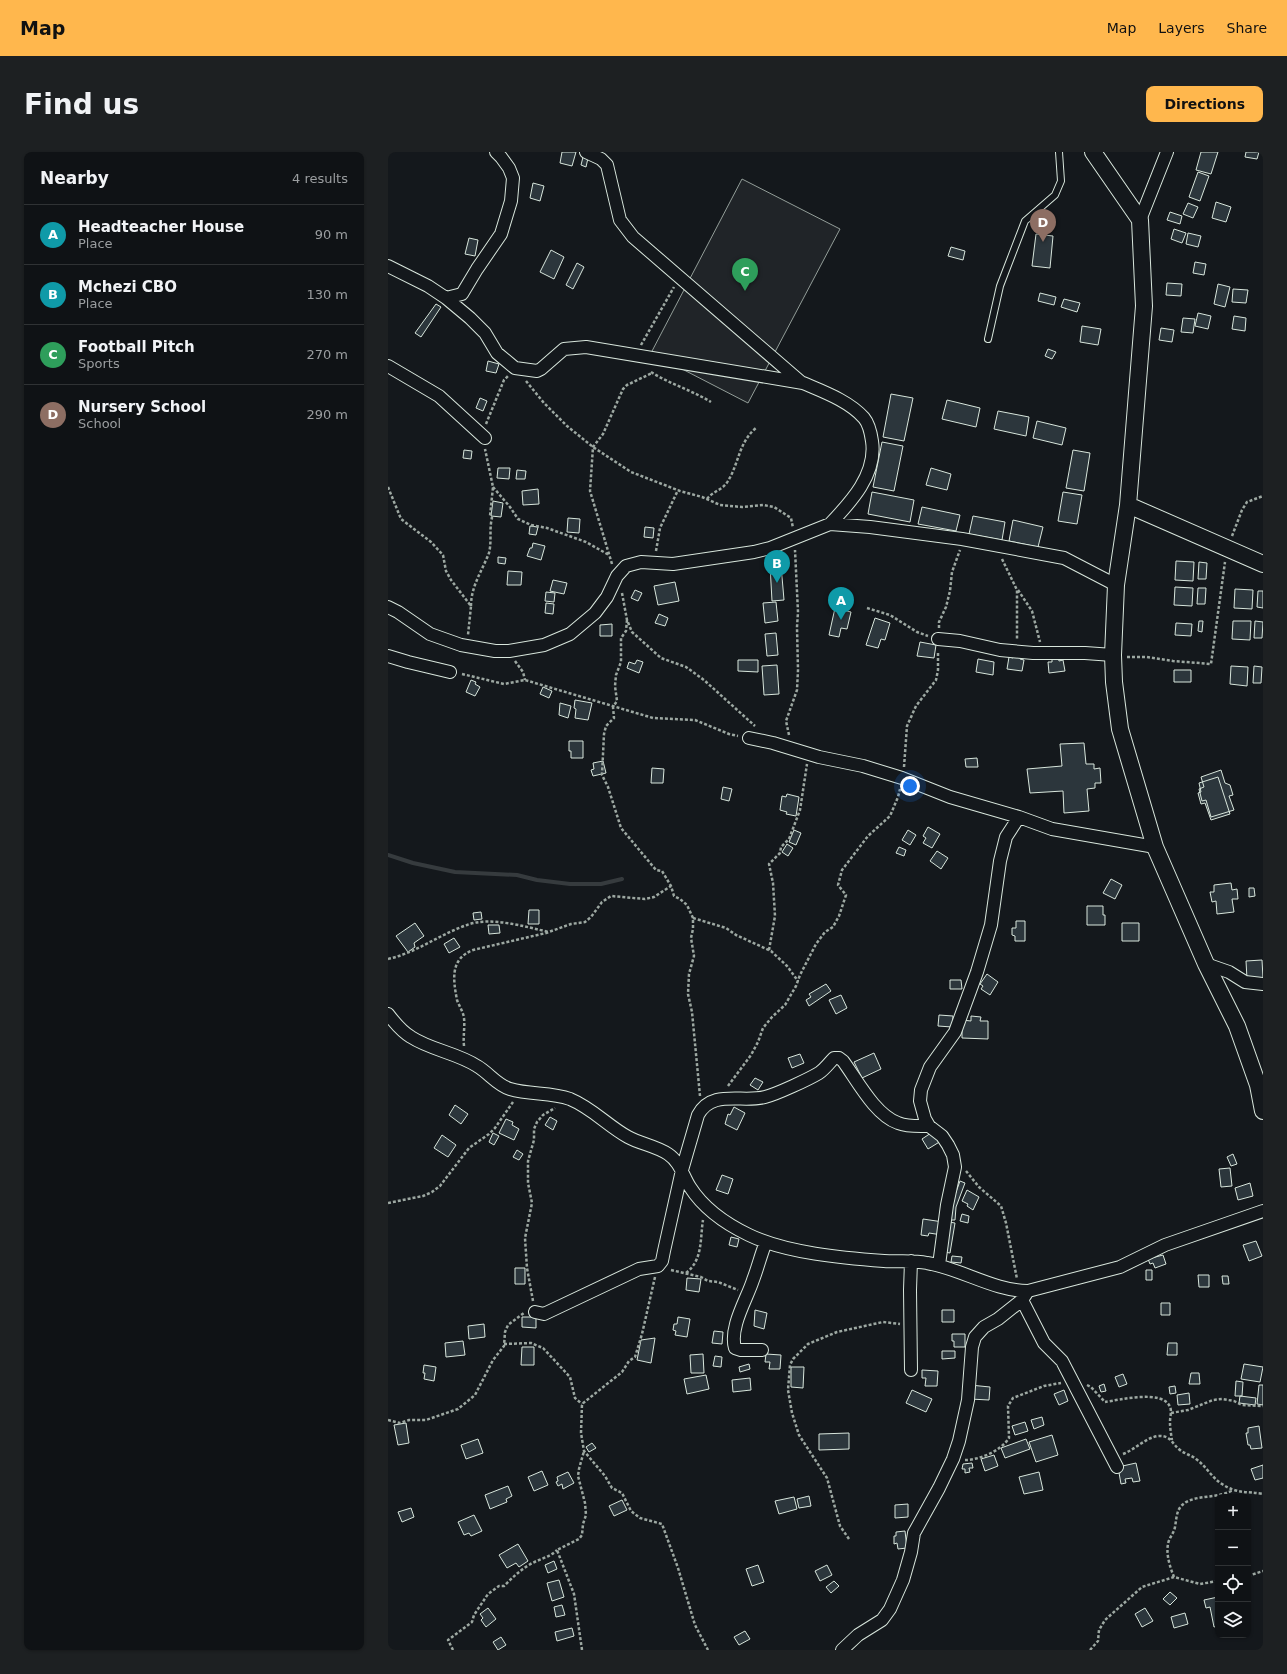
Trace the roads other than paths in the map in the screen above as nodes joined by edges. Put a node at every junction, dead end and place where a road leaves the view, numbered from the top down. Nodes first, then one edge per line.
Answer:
1 (496, 152) edge
2 (586, 152) edge
3 (1059, 152) edge
4 (1093, 152) edge
5 (1167, 152) edge
6 (1140, 220) junction
7 (388, 266) edge
8 (446, 298) junction
9 (988, 339) dead end
10 (388, 366) edge
11 (803, 384) junction
12 (484, 438) road end
13 (1128, 505) junction
14 (830, 524) junction
15 (1263, 564) edge
16 (1116, 585) junction
17 (388, 607) edge
18 (938, 639) road end
19 (1113, 655) junction
20 (388, 656) edge
21 (450, 672) road end
22 (749, 738) road end
23 (1018, 817) junction
24 (1154, 847) junction
25 (1206, 964) junction
26 (1263, 984) edge
27 (388, 1014) edge
28 (1263, 1111) edge
29 (929, 1126) junction
30 (682, 1170) junction
31 (1263, 1211) edge
32 (766, 1242) junction
33 (911, 1262) junction
34 (939, 1265) junction
35 (1024, 1294) junction
36 (536, 1312) road end
37 (762, 1350) dead end
38 (911, 1370) dead end
39 (1115, 1463) road end
40 (842, 1650) edge

1 - 8 street
2 - 11 street
3 - 9 lane
4 - 6 street
5 - 6 street
6 - 13 street
7 - 8 street
8 - 11 street
10 - 12 street
11 - 14 street
13 - 15 street
13 - 16 street
14 - 16 street
14 - 17 street
16 - 19 street
18 - 19 street
19 - 24 street
20 - 21 street
22 - 23 street
23 - 24 street
23 - 29 street
24 - 25 street
25 - 26 street
25 - 28 street
27 - 30 street
29 - 30 street
29 - 34 street
30 - 32 street
30 - 36 street
31 - 35 street
32 - 33 street
32 - 37 street
33 - 34 street
33 - 38 street
34 - 35 street
35 - 39 street
35 - 40 street

